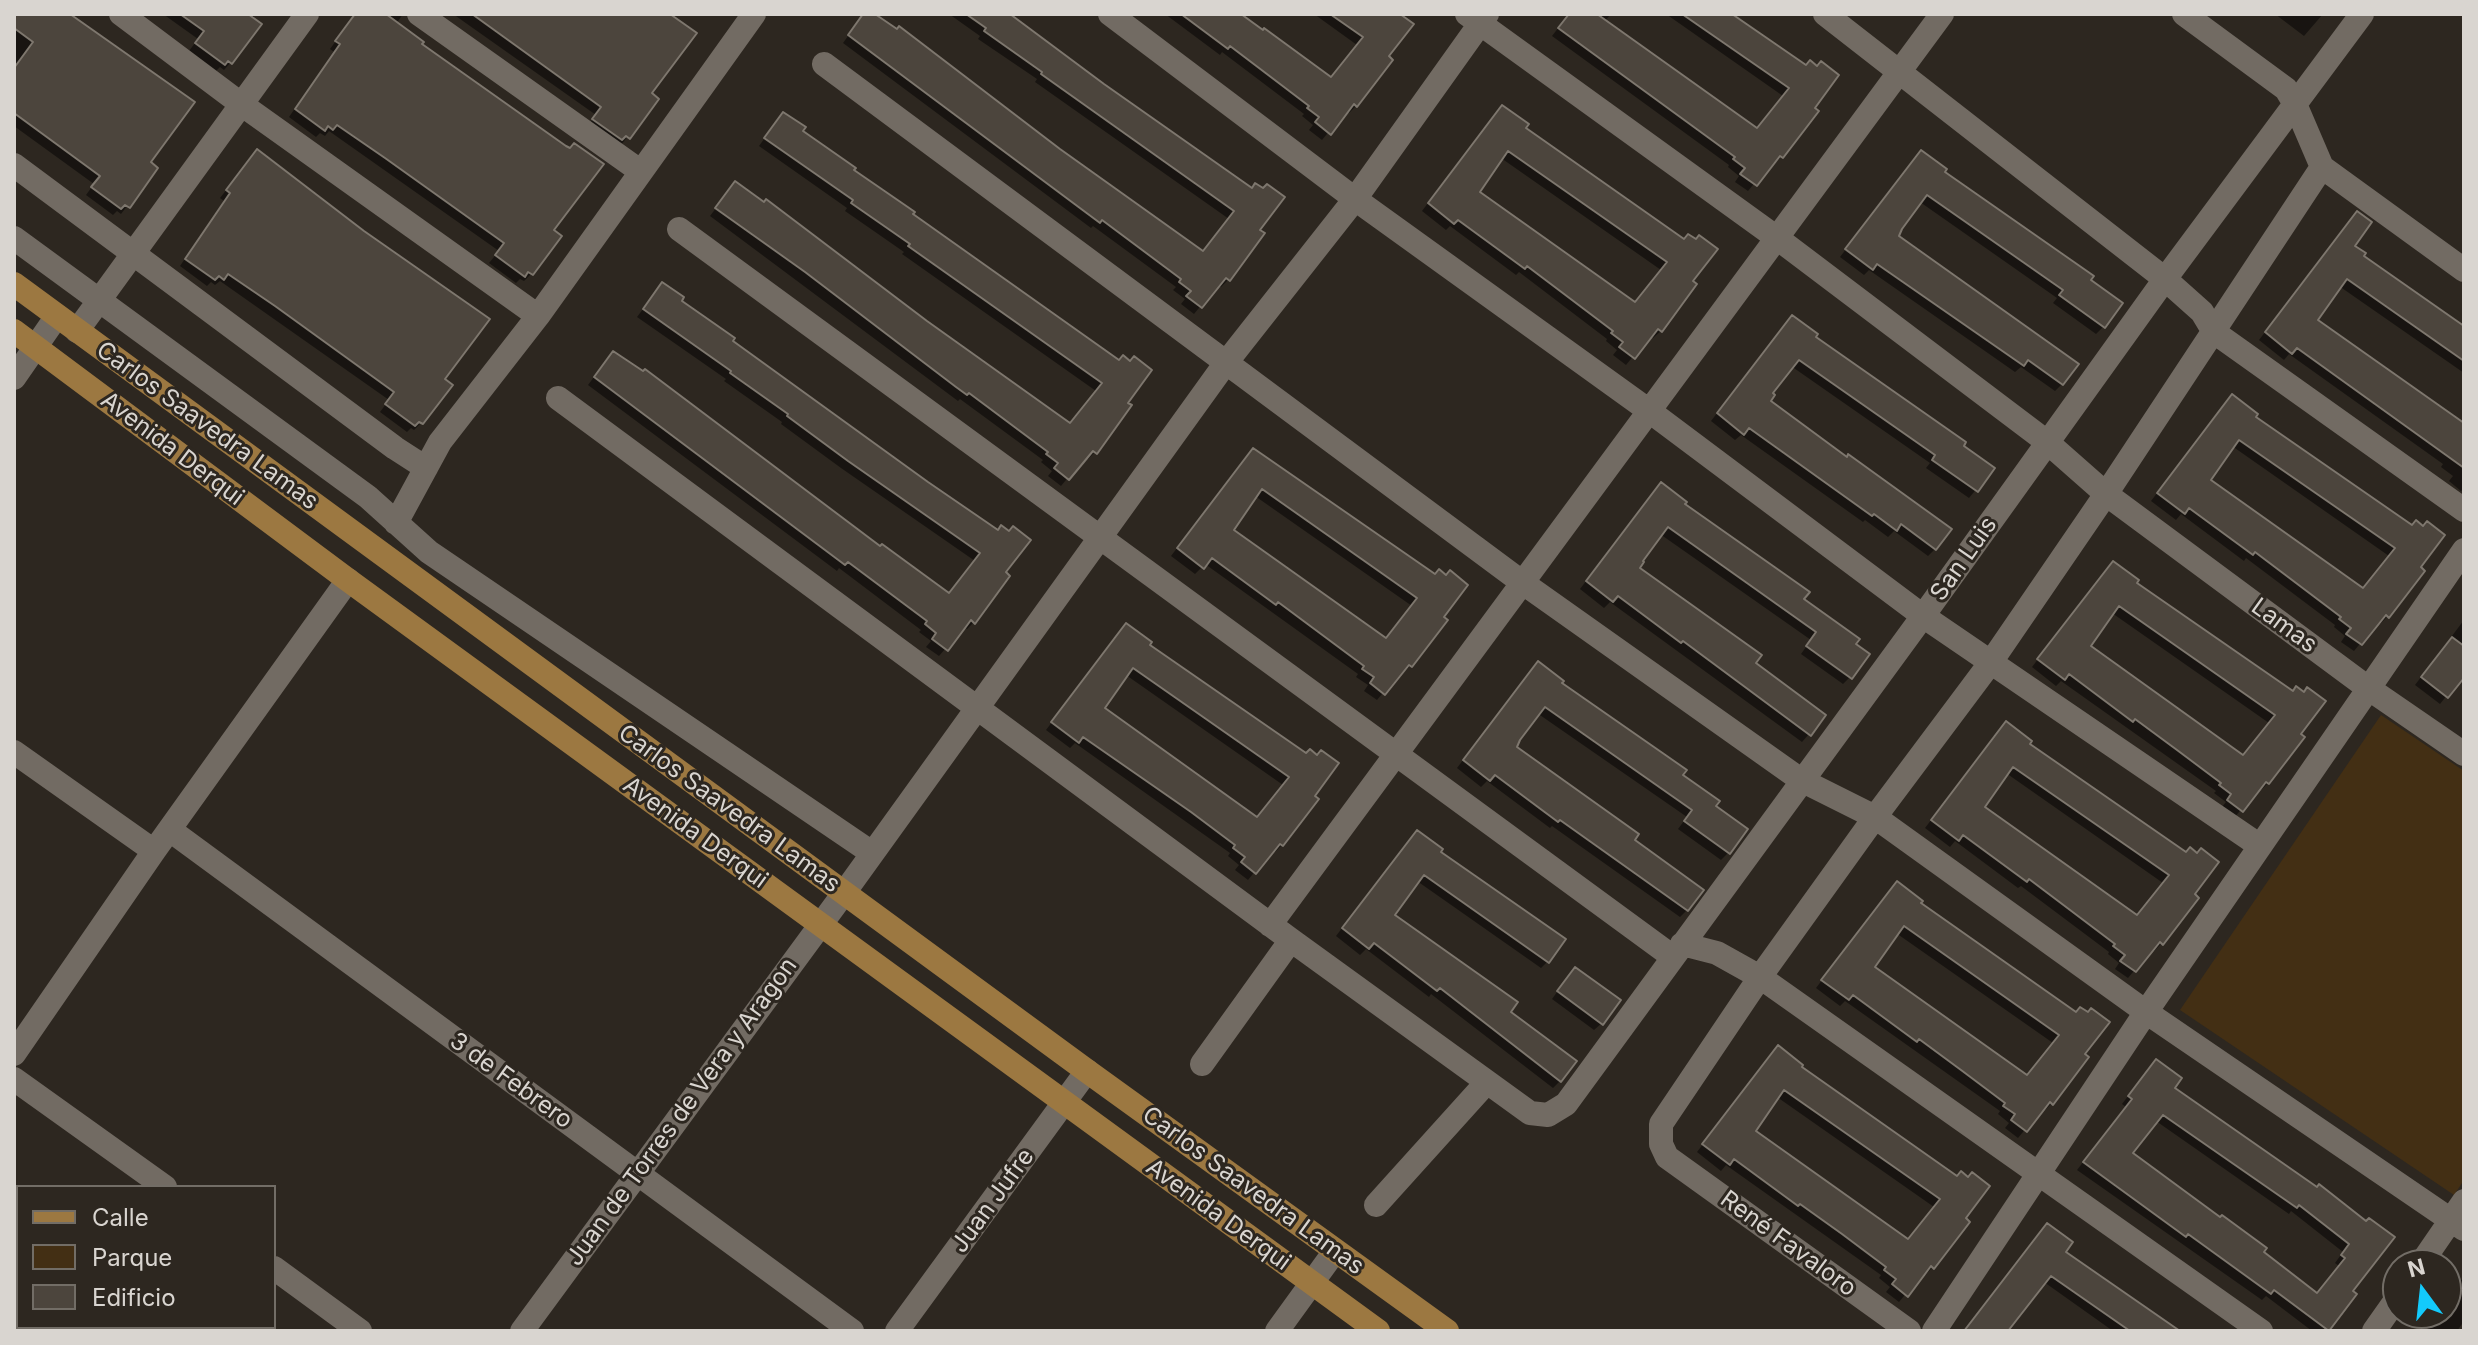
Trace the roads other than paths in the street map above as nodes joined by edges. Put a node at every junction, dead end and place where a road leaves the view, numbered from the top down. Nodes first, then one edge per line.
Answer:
1 (121, 14) edge
2 (307, 14) edge
3 (419, 14) edge
4 (1110, 14) edge
5 (1825, 14) edge
6 (1942, 14) edge
7 (2184, 14) edge
8 (2362, 14) edge
9 (1478, 17) edge
10 (743, 18) edge
11 (824, 64) dead end
12 (1899, 72) junction
13 (241, 104) junction
14 (2295, 104) junction
15 (14, 165) edge
16 (2322, 167) junction
17 (640, 171) junction
18 (1355, 199) junction
19 (679, 229) dead end
20 (14, 238) edge
21 (1777, 238) junction
22 (134, 254) junction
23 (2464, 270) edge
24 (2165, 279) junction
25 (14, 284) edge
26 (99, 301) junction
27 (57, 316) junction
28 (538, 316) junction
29 (14, 331) edge
30 (77, 331) junction
31 (2214, 332) junction
32 (36, 348) junction
33 (1225, 364) junction
34 (14, 378) edge
35 (558, 398) dead end
36 (1648, 410) junction
37 (2047, 442) junction
38 (426, 468) junction
39 (2106, 494) junction
40 (2464, 510) edge
41 (396, 523) junction
42 (1100, 535) junction
43 (2464, 550) edge
44 (348, 580) junction
45 (1523, 583) junction
46 (1923, 616) junction
47 (1991, 662) junction
48 (2368, 688) junction
49 (978, 707) junction
50 (14, 752) edge
51 (1395, 753) junction
52 (2464, 754) edge
53 (1801, 780) junction
54 (1875, 817) junction
55 (170, 830) junction
56 (2260, 846) junction
57 (154, 851) junction
58 (872, 853) junction
59 (844, 893) junction
60 (820, 924) junction
61 (1270, 925) junction
62 (1291, 940) junction
63 (1677, 950) junction
64 (1760, 977) junction
65 (2146, 1012) junction
66 (14, 1054) edge
67 (1202, 1064) dead end
68 (1087, 1071) junction
69 (14, 1079) edge
70 (1487, 1082) junction
71 (1065, 1103) junction
72 (2038, 1173) junction
73 (637, 1174) junction
74 (162, 1185) edge
75 (1376, 1205) dead end
76 (2460, 1217) edge
77 (2433, 1249) edge
78 (1335, 1251) junction
79 (276, 1269) edge
80 (1312, 1283) junction
81 (360, 1331) edge
82 (522, 1331) edge
83 (852, 1331) edge
84 (897, 1331) edge
85 (1277, 1331) edge
86 (1378, 1331) edge
87 (1447, 1331) edge
88 (1909, 1331) edge
89 (1934, 1331) edge
90 (2261, 1331) edge

1 - 13 street
2 - 13 street
3 - 17 street
4 - 18 street
5 - 12 street
6 - 12 street
7 - 14 street
8 - 14 street, San Luis
9 - 18 street, Juan de Torres de Vera y Aragon
9 - 21 street, Lamas
10 - 17 street
11 - 33 street
12 - 21 street
12 - 24 street
13 - 22 street
13 - 28 street
14 - 16 street
14 - 24 street, San Luis
15 - 22 street
16 - 23 street
16 - 31 street
17 - 28 street
18 - 33 street, Juan de Torres de Vera y Aragon
18 - 36 street
19 - 42 street
20 - 26 street
21 - 36 street
21 - 37 street, Lamas
22 - 26 street
22 - 38 street
24 - 31 street
24 - 37 street, San Luis
25 - 27 main road, Carlos Saavedra Lamas
26 - 30 street
26 - 41 street
27 - 30 main road, Carlos Saavedra Lamas
27 - 32 street
28 - 38 street
29 - 32 main road, Avenida Derqui
30 - 59 main road, Carlos Saavedra Lamas
31 - 39 street
31 - 40 street
32 - 34 street
32 - 44 main road, Avenida Derqui
33 - 42 street, Juan de Torres de Vera y Aragon
33 - 45 street
35 - 49 street
36 - 45 street
36 - 46 street
37 - 39 street, Lamas
37 - 46 street, San Luis
38 - 41 street
39 - 47 street
39 - 48 street, Lamas
41 - 58 street
42 - 49 street, Juan de Torres de Vera y Aragon
42 - 51 street
43 - 48 street
44 - 55 street
44 - 60 main road, Avenida Derqui
45 - 51 street
45 - 53 street
46 - 47 street
46 - 53 street, San Luis
47 - 54 street
47 - 56 street
48 - 52 street, Lamas
48 - 56 street
49 - 58 street, Juan de Torres de Vera y Aragon
49 - 61 street
50 - 57 street
51 - 61 street
51 - 63 street
53 - 54 street
53 - 63 street, San Luis
54 - 64 street
54 - 65 street
55 - 57 street
55 - 73 street, 3 de Febrero
56 - 65 street
57 - 66 street
58 - 59 street, Juan de Torres de Vera y Aragon
59 - 60 street, Juan de Torres de Vera y Aragon
59 - 68 main road, Carlos Saavedra Lamas
60 - 71 main road, Avenida Derqui
60 - 73 street, Juan de Torres de Vera y Aragon
61 - 62 street
62 - 67 street
62 - 70 street
63 - 64 street
63 - 70 street, San Luis
64 - 72 street
64 - 88 street, René Favaloro
65 - 72 street
65 - 76 street
68 - 71 street, Juan Jufre
68 - 78 main road, Carlos Saavedra Lamas
69 - 74 street
70 - 75 street
71 - 80 main road, Avenida Derqui
71 - 84 street, Juan Jufre
72 - 89 street
72 - 90 street
73 - 82 street, Juan de Torres de Vera y Aragon
73 - 83 street, 3 de Febrero
76 - 77 street
78 - 80 street
78 - 87 main road, Carlos Saavedra Lamas
79 - 81 street
80 - 85 street
80 - 86 main road, Avenida Derqui

